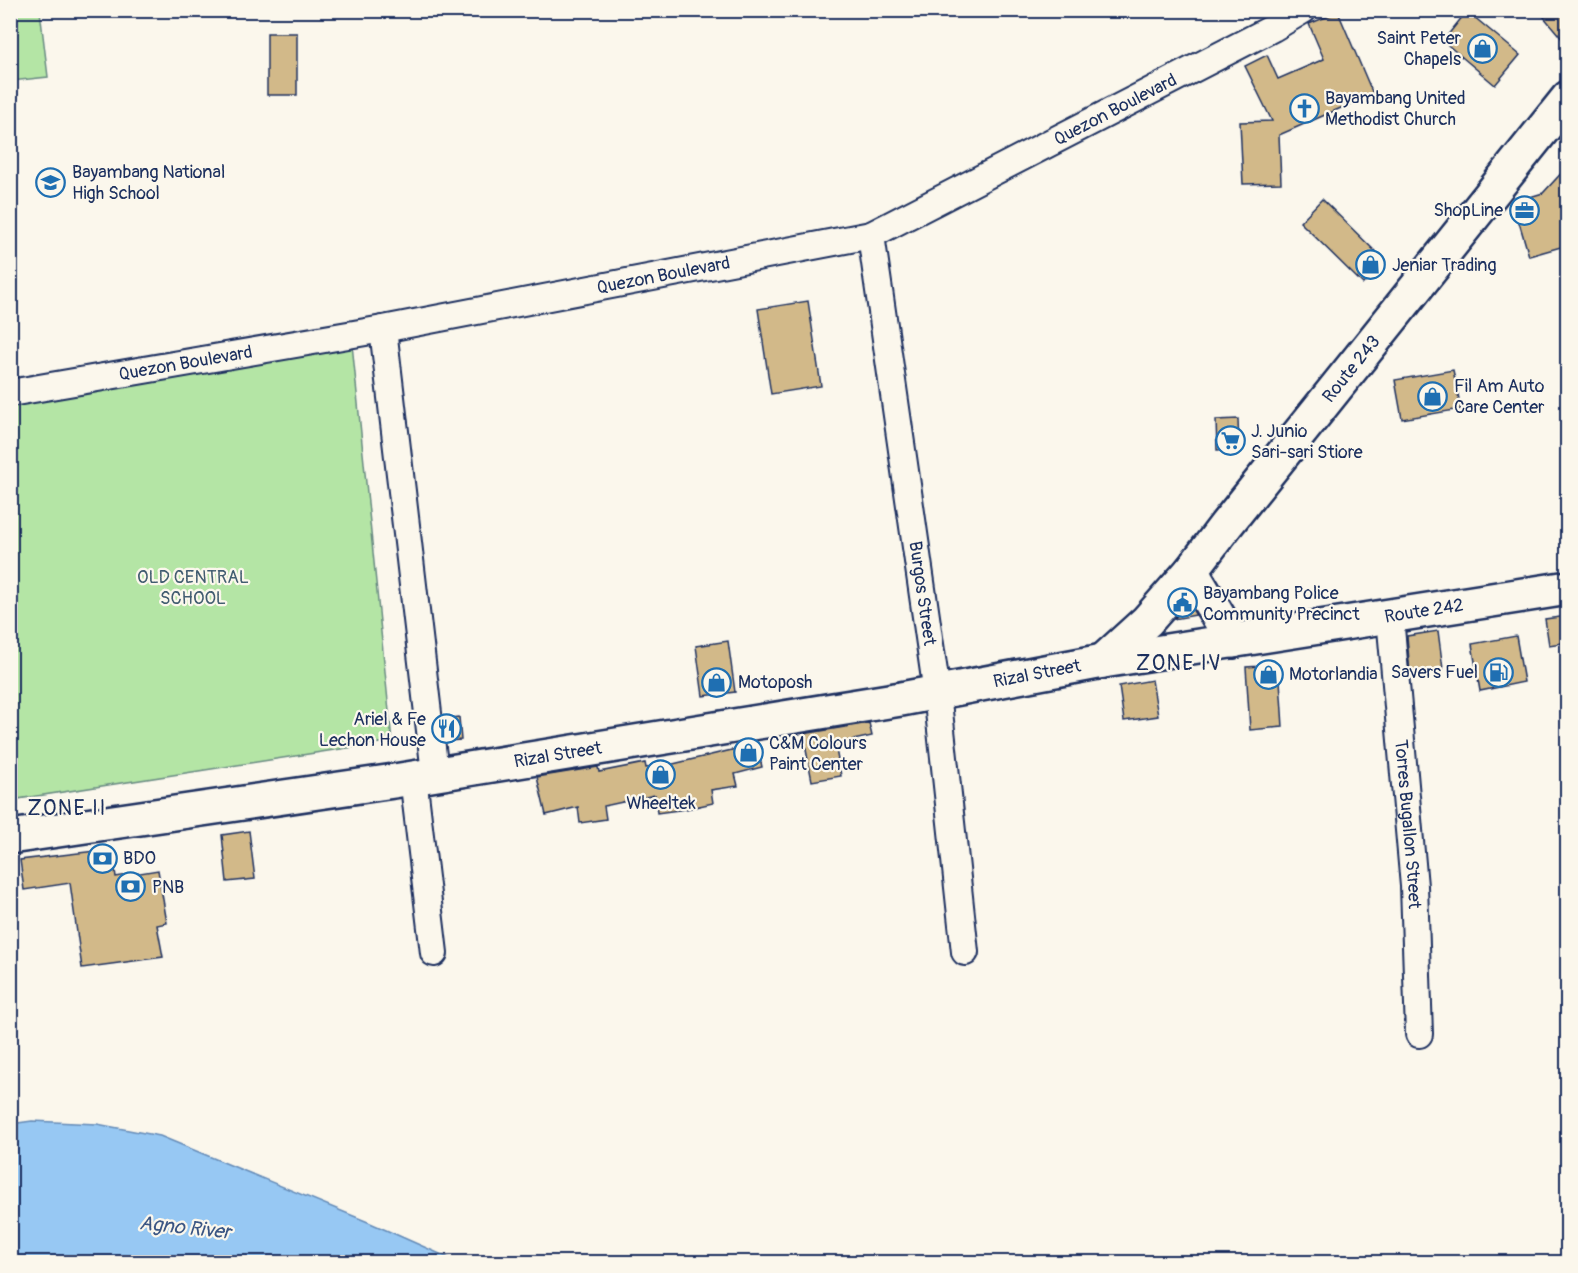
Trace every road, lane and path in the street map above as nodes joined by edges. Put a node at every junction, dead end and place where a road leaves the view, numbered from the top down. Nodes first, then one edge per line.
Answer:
1 (1303, 10) edge
2 (1272, 20) edge
3 (1568, 98) edge
4 (871, 235) junction
5 (383, 329) junction
6 (10, 393) edge
7 (1191, 572) junction
8 (1568, 588) edge
9 (1390, 617) junction
10 (1233, 641) junction
11 (1104, 661) junction
12 (936, 693) junction
13 (424, 775) junction
14 (10, 837) edge
15 (964, 952) dead end
16 (434, 953) dead end
17 (1419, 1034) dead end

1 - 2 street, Quezon Boulevard
2 - 4 street, Quezon Boulevard
3 - 7 main road, Route 243
4 - 5 street, Quezon Boulevard
4 - 12 street, Burgos Street
5 - 6 street, Quezon Boulevard
5 - 13 street
7 - 10 main road
7 - 11 main road, Route 243
8 - 9 main road, Route 242
9 - 10 main road, Route 242
9 - 17 street, Torres Bugallon Street
10 - 11 main road, Route 242
11 - 12 main road, Rizal Street
12 - 13 main road, Rizal Street
12 - 15 street, Burgos Street
13 - 14 main road, Rizal Street
13 - 16 street

